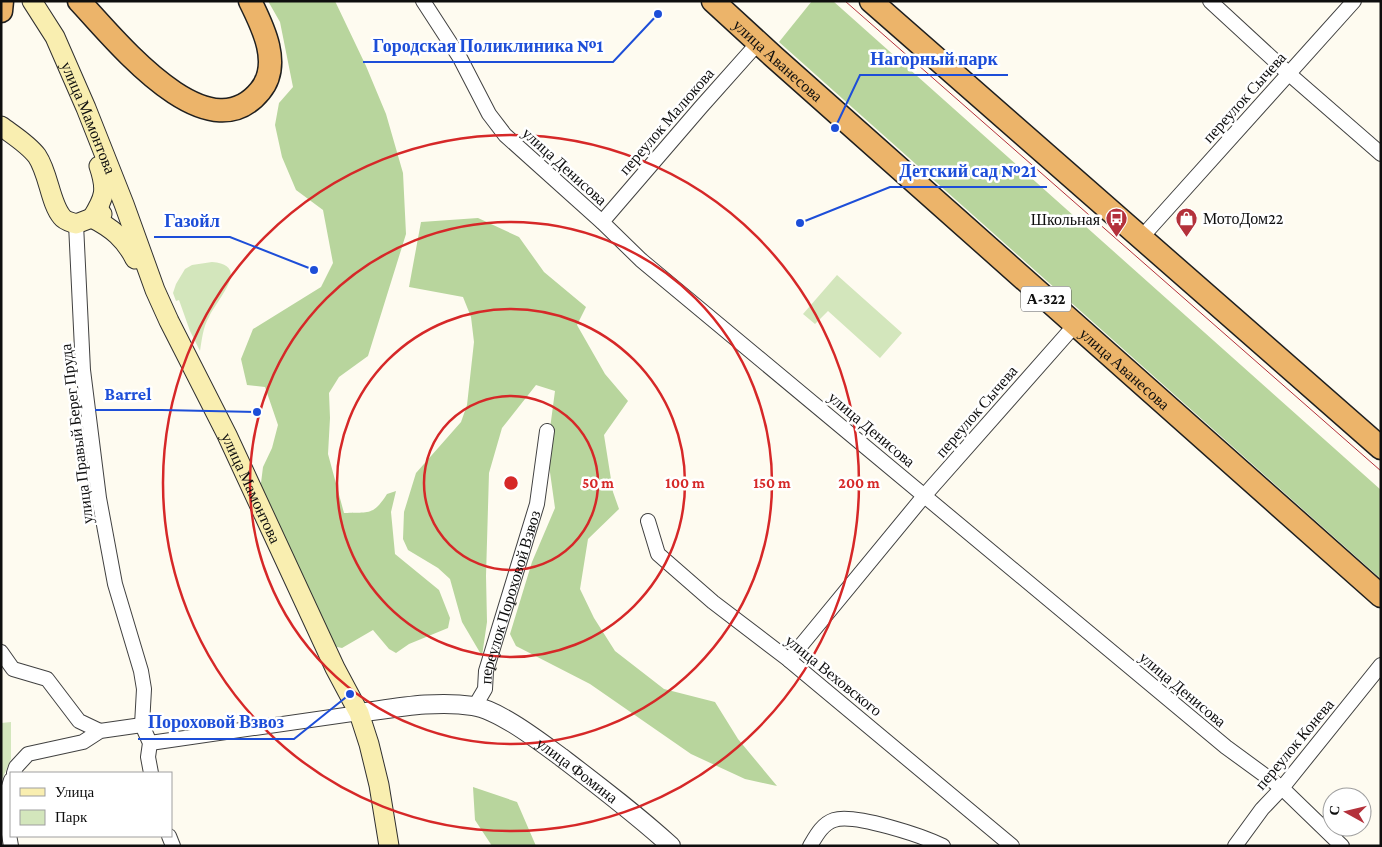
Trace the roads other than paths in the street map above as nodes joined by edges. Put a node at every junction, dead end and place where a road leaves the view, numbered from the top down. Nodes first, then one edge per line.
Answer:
1 (2, 1) edge
2 (32, 1) edge
3 (42, 1) edge
4 (79, 1) edge
5 (250, 1) edge
6 (422, 1) edge
7 (713, 1) edge
8 (871, 1) edge
9 (1210, 1) edge
10 (1354, 1) edge
11 (1, 11) edge
12 (55, 37) junction
13 (758, 43) junction
14 (1288, 73) junction
15 (86, 108) junction
16 (1, 126) edge
17 (1381, 154) edge
18 (124, 204) junction
19 (84, 221) junction
20 (602, 222) junction
21 (1140, 238) junction
22 (169, 321) junction
23 (1075, 325) junction
24 (547, 431) dead end
25 (1381, 448) edge
26 (924, 496) junction
27 (648, 522) dead end
28 (1381, 596) edge
29 (1, 652) edge
30 (789, 660) junction
31 (1381, 665) edge
32 (475, 706) junction
33 (359, 713) junction
34 (142, 725) junction
35 (100, 731) junction
36 (150, 742) junction
37 (14, 772) edge
38 (151, 772) edge
39 (10, 783) edge
40 (1282, 788) junction
41 (11, 846) edge
42 (389, 846) edge
43 (671, 846) edge
44 (810, 846) edge
45 (943, 846) edge
46 (1012, 846) edge
47 (1235, 846) edge
48 (1342, 846) edge

1 - 11 highway
2 - 12 main road, улица Мамонтова
3 - 12 main road
4 - 5 highway
6 - 20 street, улица Денисова
7 - 13 highway, улица Аванесова / А-322
8 - 21 highway
9 - 14 street
10 - 14 street, переулок Сычева
12 - 15 main road, улица Мамонтова
13 - 20 street, переулок Малюкова
13 - 23 highway, улица Аванесова / А-322
14 - 17 street
14 - 21 street, переулок Сычева
15 - 18 main road, улица Мамонтова
15 - 19 main road
16 - 19 main road
18 - 19 main road
18 - 22 main road, улица Мамонтова
19 - 22 main road
19 - 34 street, улица Правый Берег Пруда
20 - 26 street, улица Денисова
21 - 25 highway
22 - 33 main road, улица Мамонтова
23 - 26 street, переулок Сычева
23 - 28 highway, улица Аванесова / А-322
24 - 32 street, переулок Пороховой Взвоз
26 - 30 street, переулок Сычева
26 - 40 street, улица Денисова
27 - 30 street, улица Веховского
29 - 35 street
30 - 46 street, улица Веховского
31 - 40 street, переулок Конева
32 - 33 street, переулок Пороховой Взвоз
32 - 43 street, улица Фомина
33 - 36 street, переулок Пороховой Взвоз
33 - 42 main road, улица Мамонтова
34 - 35 street
34 - 36 street, улица Правый Берег Пруда
35 - 37 street
36 - 38 street, улица Правый Берег Пруда
39 - 41 street
40 - 47 street, переулок Конева
40 - 48 street, улица Денисова
44 - 45 street

